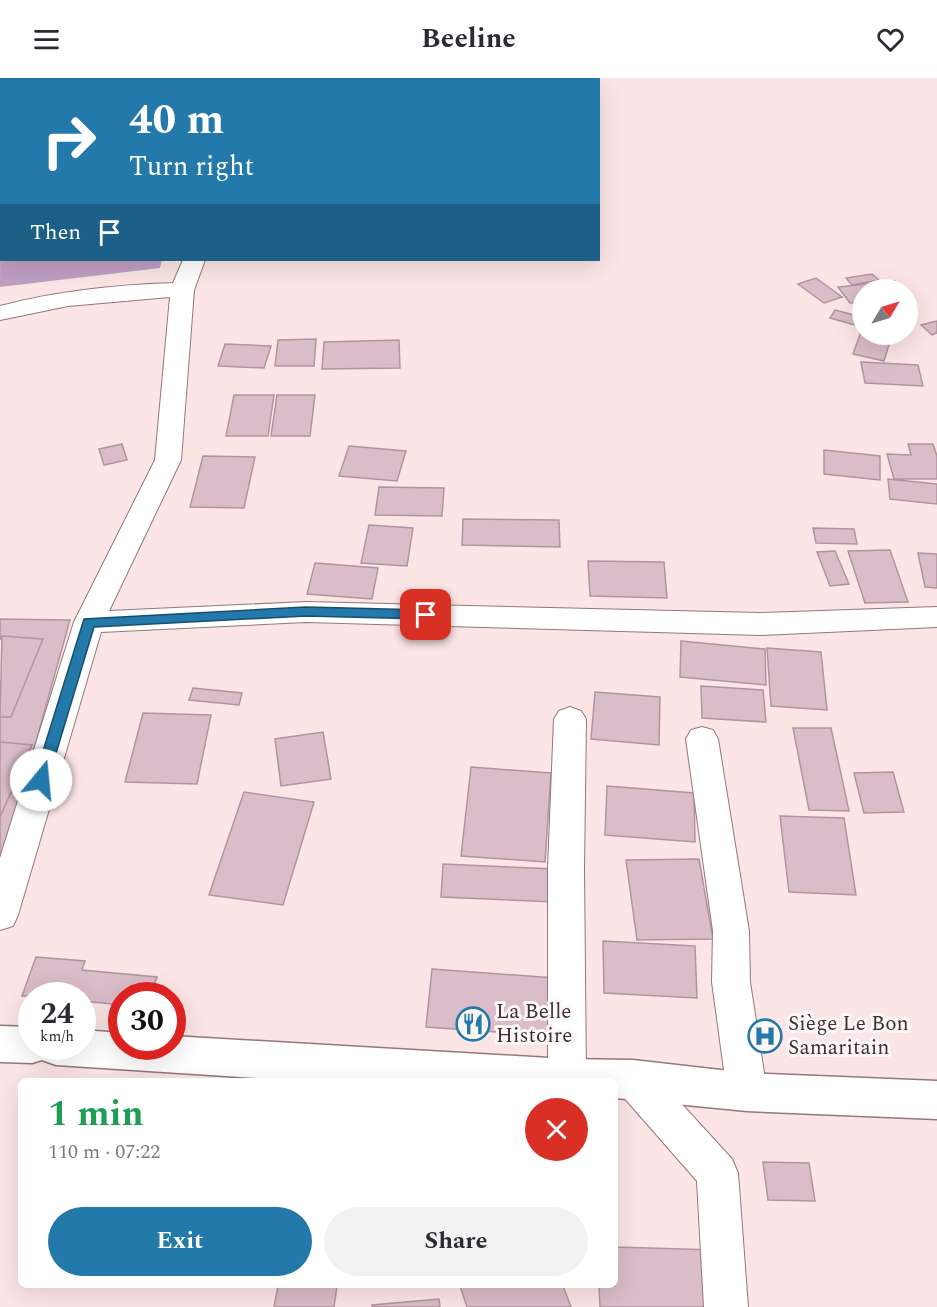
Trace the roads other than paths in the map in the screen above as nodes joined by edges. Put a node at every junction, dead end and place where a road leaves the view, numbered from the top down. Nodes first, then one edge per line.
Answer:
1 (194, 261) edge
2 (182, 290) junction
3 (0, 313) edge
4 (937, 617) edge
5 (88, 622) junction
6 (570, 719) dead end
7 (702, 739) dead end
8 (0, 915) edge
9 (0, 1044) edge
10 (18, 1045) edge
11 (96, 1049) edge
12 (566, 1078) joint
13 (618, 1079) edge
14 (633, 1079) junction
15 (747, 1092) junction
16 (937, 1100) edge
17 (726, 1307) edge

1 - 2 street
2 - 3 street
2 - 5 street
4 - 5 street
5 - 8 street
6 - 12 street
7 - 15 street
9 - 10 street
11 - 12 street
13 - 14 street
14 - 15 street
14 - 17 street
15 - 16 street

